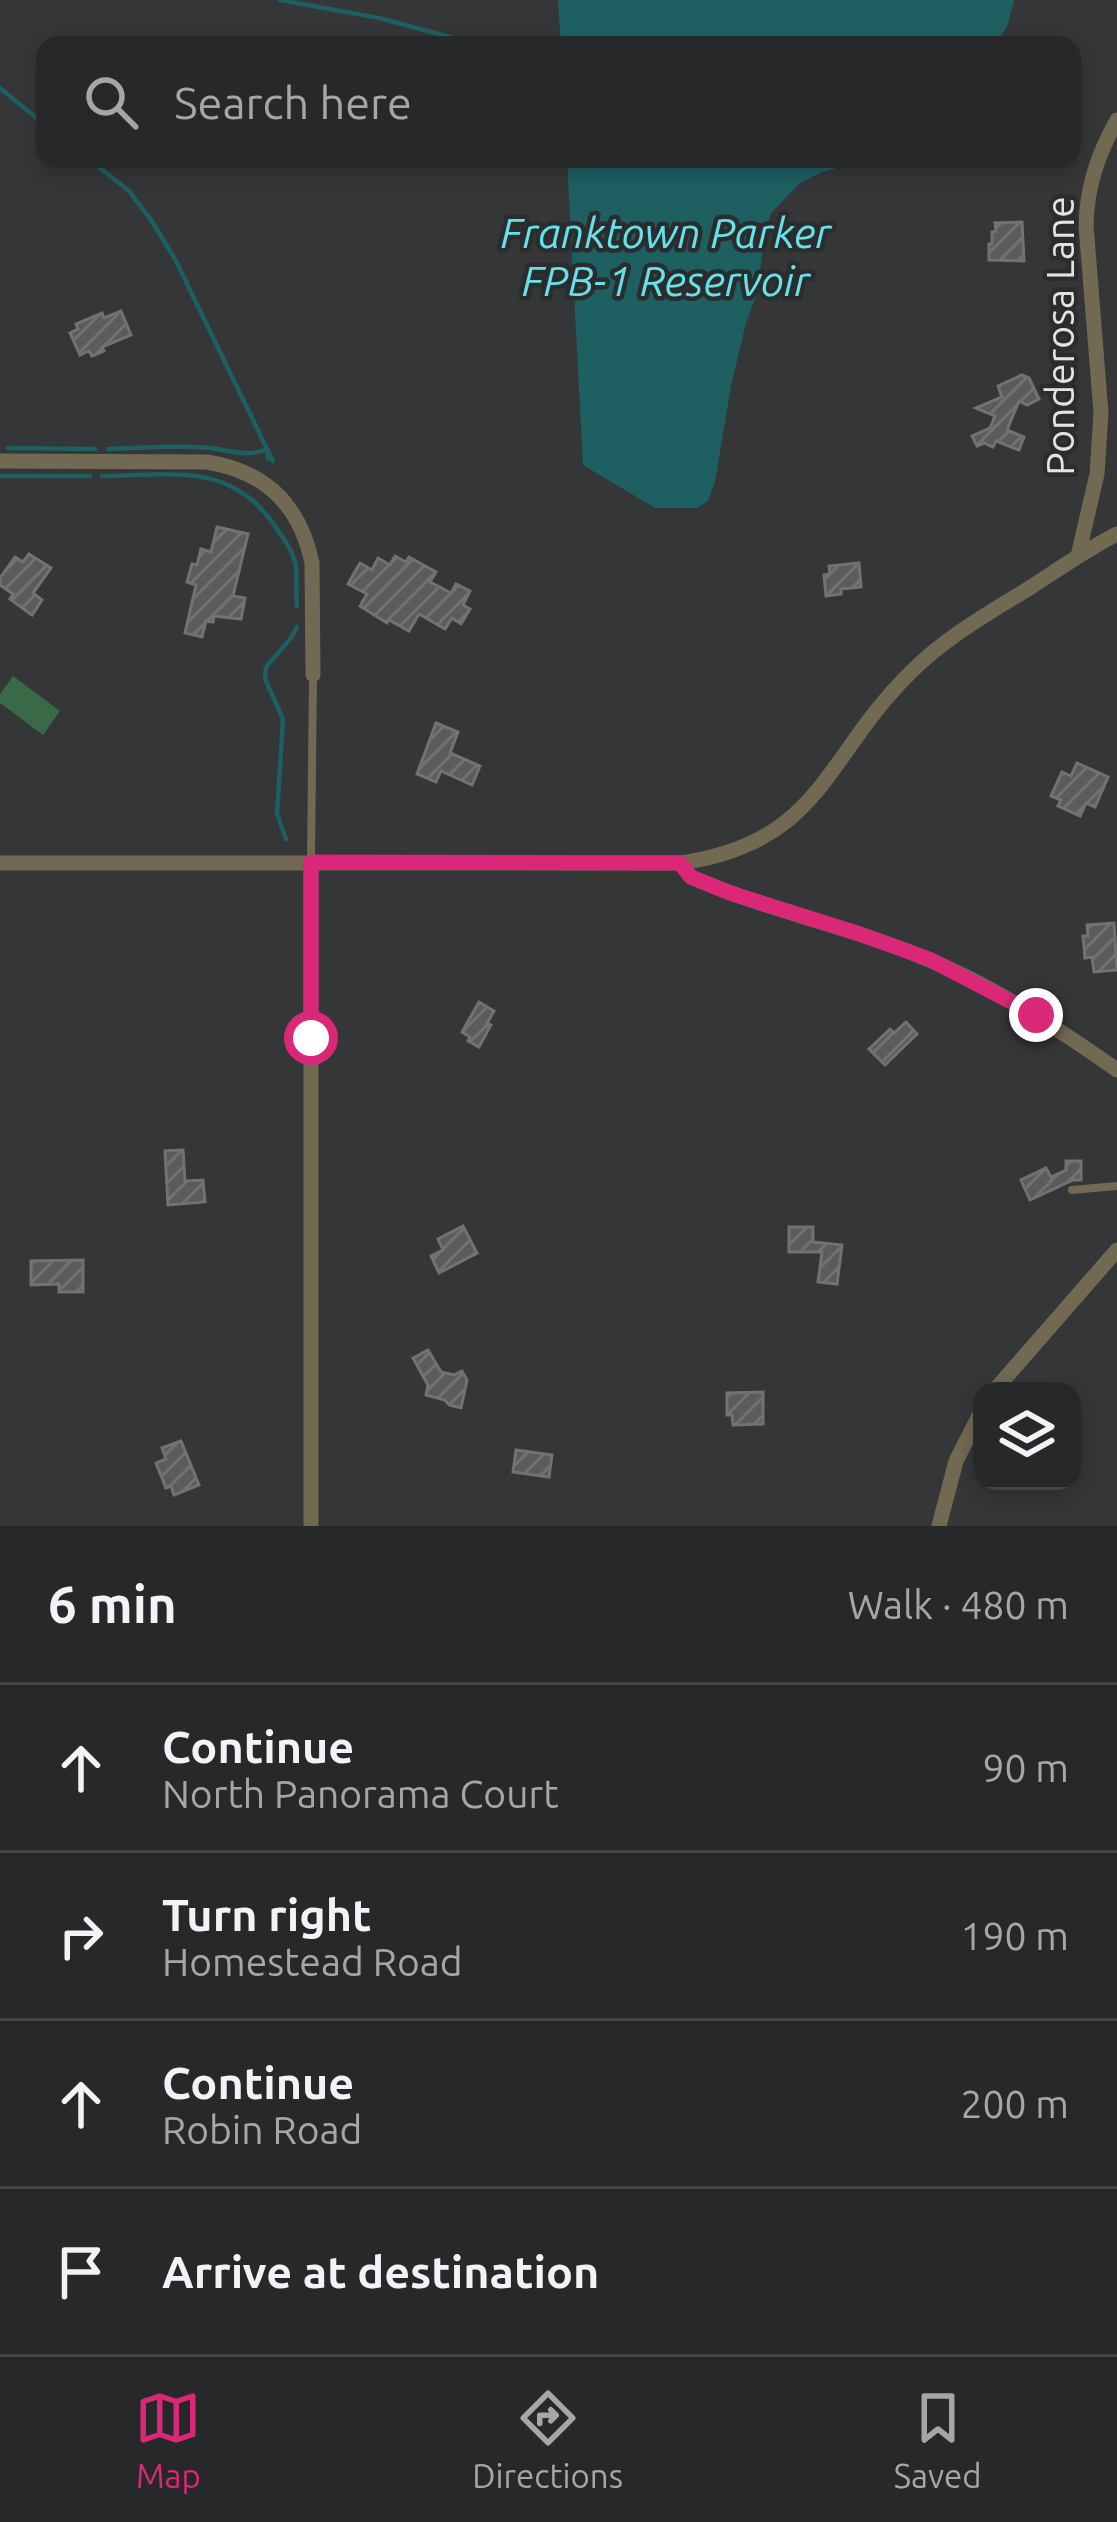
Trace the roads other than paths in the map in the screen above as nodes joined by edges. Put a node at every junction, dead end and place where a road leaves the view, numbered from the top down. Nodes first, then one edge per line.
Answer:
1 (1117, 120) edge
2 (0, 461) edge
3 (1117, 534) edge
4 (1078, 556) junction
5 (314, 675) joint
6 (311, 862) junction
7 (0, 863) edge
8 (680, 863) junction
9 (1117, 1070) edge
10 (1117, 1186) edge
11 (1072, 1190) dead end
12 (1117, 1250) edge
13 (1002, 1382) edge
14 (973, 1428) edge
15 (311, 1526) edge
16 (939, 1526) edge

1 - 4 street, Ponderosa Lane
2 - 5 street
3 - 4 street
4 - 8 street
5 - 6 lane
6 - 7 street
6 - 8 street
6 - 15 street
8 - 9 street
10 - 11 lane
12 - 13 street
14 - 16 street

